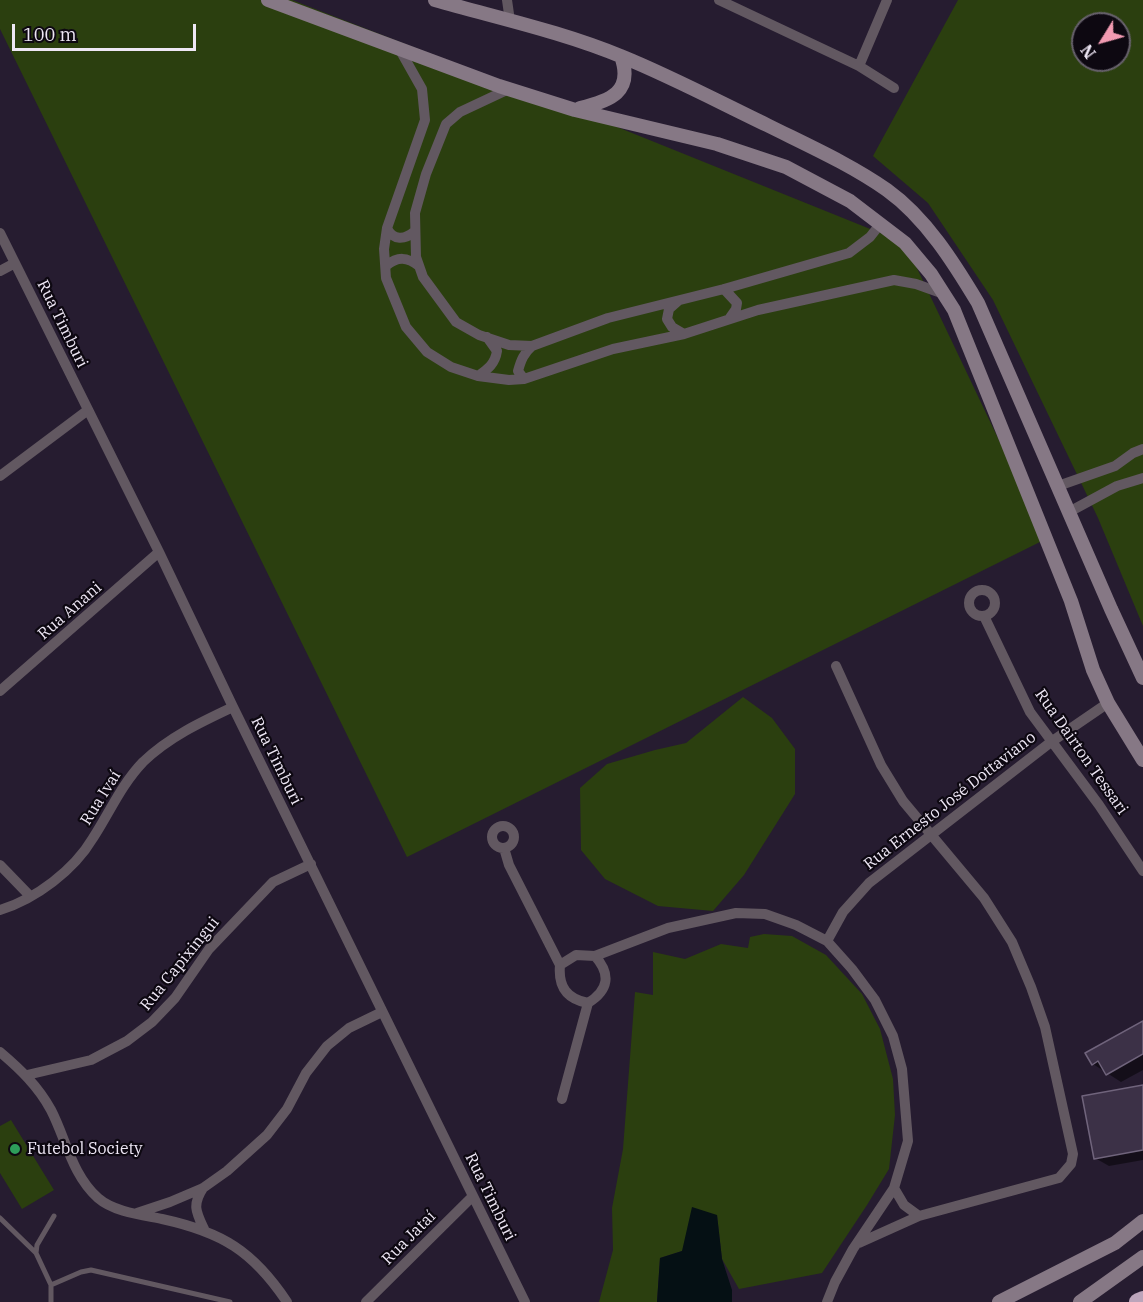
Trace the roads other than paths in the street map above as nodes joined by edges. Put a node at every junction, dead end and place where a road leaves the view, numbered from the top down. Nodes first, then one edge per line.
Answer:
1 (268, 0) edge
2 (287, 0) edge
3 (435, 0) edge
4 (507, 0) edge
5 (719, 0) edge
6 (887, 0) edge
7 (734, 3) edge
8 (300, 13) junction
9 (510, 21) junction
10 (400, 50) junction
11 (621, 56) junction
12 (859, 66) junction
13 (894, 88) dead end
14 (509, 89) junction
15 (575, 110) junction
16 (881, 223) junction
17 (387, 228) junction
18 (415, 231) junction
19 (0, 233) edge
20 (15, 263) junction
21 (386, 266) junction
22 (419, 266) junction
23 (0, 271) edge
24 (724, 289) junction
25 (944, 294) junction
26 (678, 300) junction
27 (729, 319) junction
28 (684, 334) junction
29 (487, 338) junction
30 (532, 346) junction
31 (478, 376) junction
32 (524, 379) junction
33 (88, 410) junction
34 (1143, 449) edge
35 (0, 476) edge
36 (1143, 478) edge
37 (1058, 486) junction
38 (1069, 512) junction
39 (159, 552) junction
40 (984, 615) dead end
41 (836, 666) dead end
42 (1143, 678) edge
43 (0, 691) edge
44 (1108, 703) junction
45 (233, 707) junction
46 (1051, 742) junction
47 (1143, 760) edge
48 (930, 834) junction
49 (504, 848) dead end
50 (311, 864) junction
51 (0, 865) edge
52 (1143, 871) edge
53 (30, 896) junction
54 (0, 910) edge
55 (827, 941) junction
56 (595, 956) junction
57 (560, 965) junction
58 (588, 1003) junction
59 (382, 1012) junction
60 (0, 1052) edge
61 (27, 1075) junction
62 (562, 1099) dead end
63 (203, 1188) junction
64 (894, 1188) junction
65 (473, 1196) junction
66 (135, 1214) junction
67 (54, 1216) dead end
68 (919, 1216) junction
69 (0, 1218) edge
70 (1143, 1221) edge
71 (204, 1229) junction
72 (859, 1242) junction
73 (36, 1253) junction
74 (1143, 1257) edge
75 (51, 1285) junction
76 (1143, 1300) edge
77 (51, 1302) edge
78 (230, 1302) edge
79 (287, 1302) edge
80 (366, 1302) edge
81 (525, 1302) edge
82 (827, 1302) edge
83 (999, 1302) edge
84 (1080, 1302) edge
85 (1138, 1302) edge

1 - 8 main road
2 - 8 main road
3 - 9 main road
4 - 9 street
5 - 7 street
6 - 12 street
7 - 12 street
8 - 10 main road
9 - 11 main road
10 - 14 main road
10 - 17 street
11 - 15 main road
11 - 37 main road
12 - 13 street
14 - 15 main road
14 - 18 street
15 - 16 main road
16 - 24 street
16 - 25 main road
17 - 18 street
17 - 21 street
18 - 22 street
19 - 20 street, Rua Timburi
20 - 23 street
20 - 33 street, Rua Timburi
21 - 22 street
21 - 31 street
22 - 29 street
24 - 26 street
24 - 27 street
25 - 27 street
25 - 44 main road
26 - 28 street
26 - 30 street
27 - 28 street
28 - 32 street
29 - 30 street
29 - 31 street
30 - 32 street
31 - 32 street
33 - 35 street
33 - 39 street, Rua Timburi
34 - 37 street
36 - 38 street
37 - 38 main road
38 - 42 main road
39 - 43 street, Rua Anani
39 - 45 street, Rua Timburi
40 - 46 street, Rua Dairton Tessari
41 - 48 street
44 - 46 street, Rua Ernesto José Dottaviano
44 - 47 main road
45 - 50 street, Rua Timburi
45 - 53 street, Rua Ivaí
46 - 48 street, Rua Ernesto José Dottaviano
46 - 52 street, Rua Dairton Tessari
48 - 55 street, Rua Ernesto José Dottaviano
48 - 68 street
49 - 57 street
50 - 59 street, Rua Timburi
50 - 61 street, Rua Capixingui
51 - 53 street
53 - 54 street, Rua Ivaí
55 - 56 street
55 - 64 street
56 - 57 street
56 - 58 street
57 - 58 street
58 - 62 street
59 - 63 street
59 - 65 street, Rua Timburi
60 - 61 street
61 - 66 street
63 - 66 street
63 - 71 street
64 - 68 street
64 - 72 street
65 - 80 street, Rua Jataí
65 - 81 street, Rua Timburi
66 - 71 street
67 - 73 lane
68 - 72 street
69 - 73 lane
70 - 83 main road
71 - 79 street
72 - 82 street
73 - 75 lane
74 - 84 main road
75 - 77 lane
75 - 78 lane
76 - 85 highway

